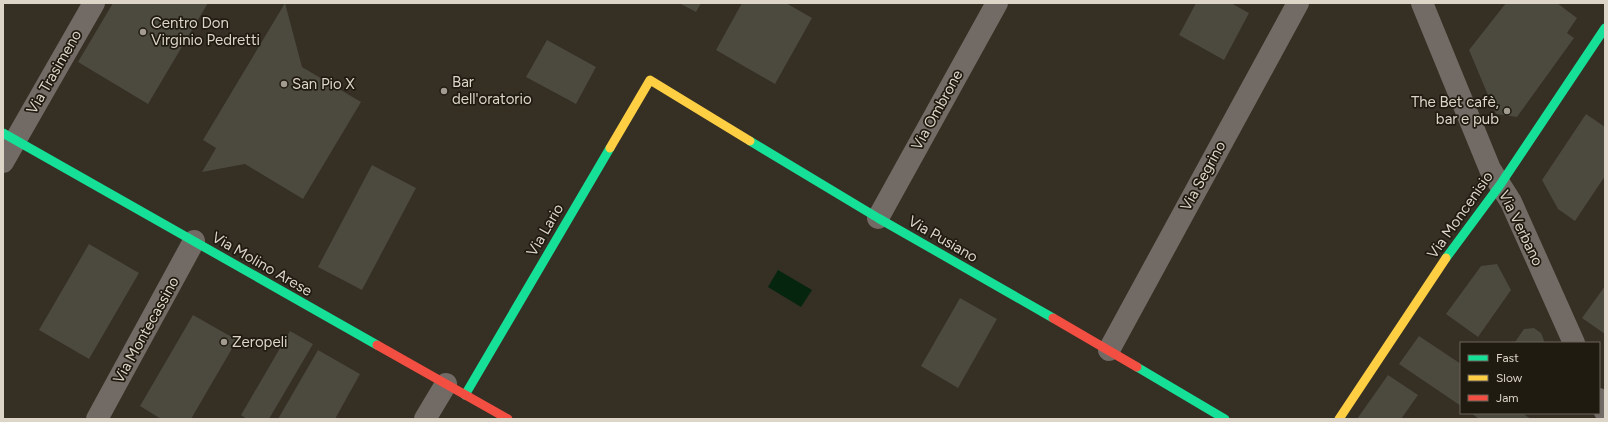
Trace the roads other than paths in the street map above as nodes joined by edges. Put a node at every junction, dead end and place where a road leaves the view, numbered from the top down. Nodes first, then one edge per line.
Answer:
1 (94, 3) edge
2 (997, 3) edge
3 (1298, 3) edge
4 (1422, 3) edge
5 (1605, 28) edge
6 (650, 80) joint
7 (9, 137) edge
8 (3, 162) edge
9 (1500, 185) junction
10 (878, 218) junction
11 (194, 241) junction
12 (1574, 342) edge
13 (1109, 350) junction
14 (446, 384) junction
15 (465, 395) junction
16 (1600, 401) edge
17 (1605, 412) edge
18 (97, 419) edge
19 (425, 419) edge
20 (508, 419) edge
21 (1225, 419) edge
22 (1339, 419) edge

1 - 7 street, Via Trasimeno
2 - 10 street, Via Ombrone
3 - 13 street, Via Segrino
4 - 9 street, Via Verbano
5 - 9 street, Via Moncenisio
6 - 10 street, Via Pusiano
6 - 15 street, Via Lario
7 - 8 street, Via Trasimeno
7 - 11 street, Via Molino Arese
9 - 12 street, Via Verbano
9 - 22 street, Via Moncenisio
10 - 13 street, Via Pusiano
11 - 14 street, Via Molino Arese
11 - 18 street, Via Montecassino
13 - 21 street, Via Pusiano
14 - 15 street, Via Molino Arese
14 - 19 street
15 - 20 street, Via Molino Arese
16 - 17 street

